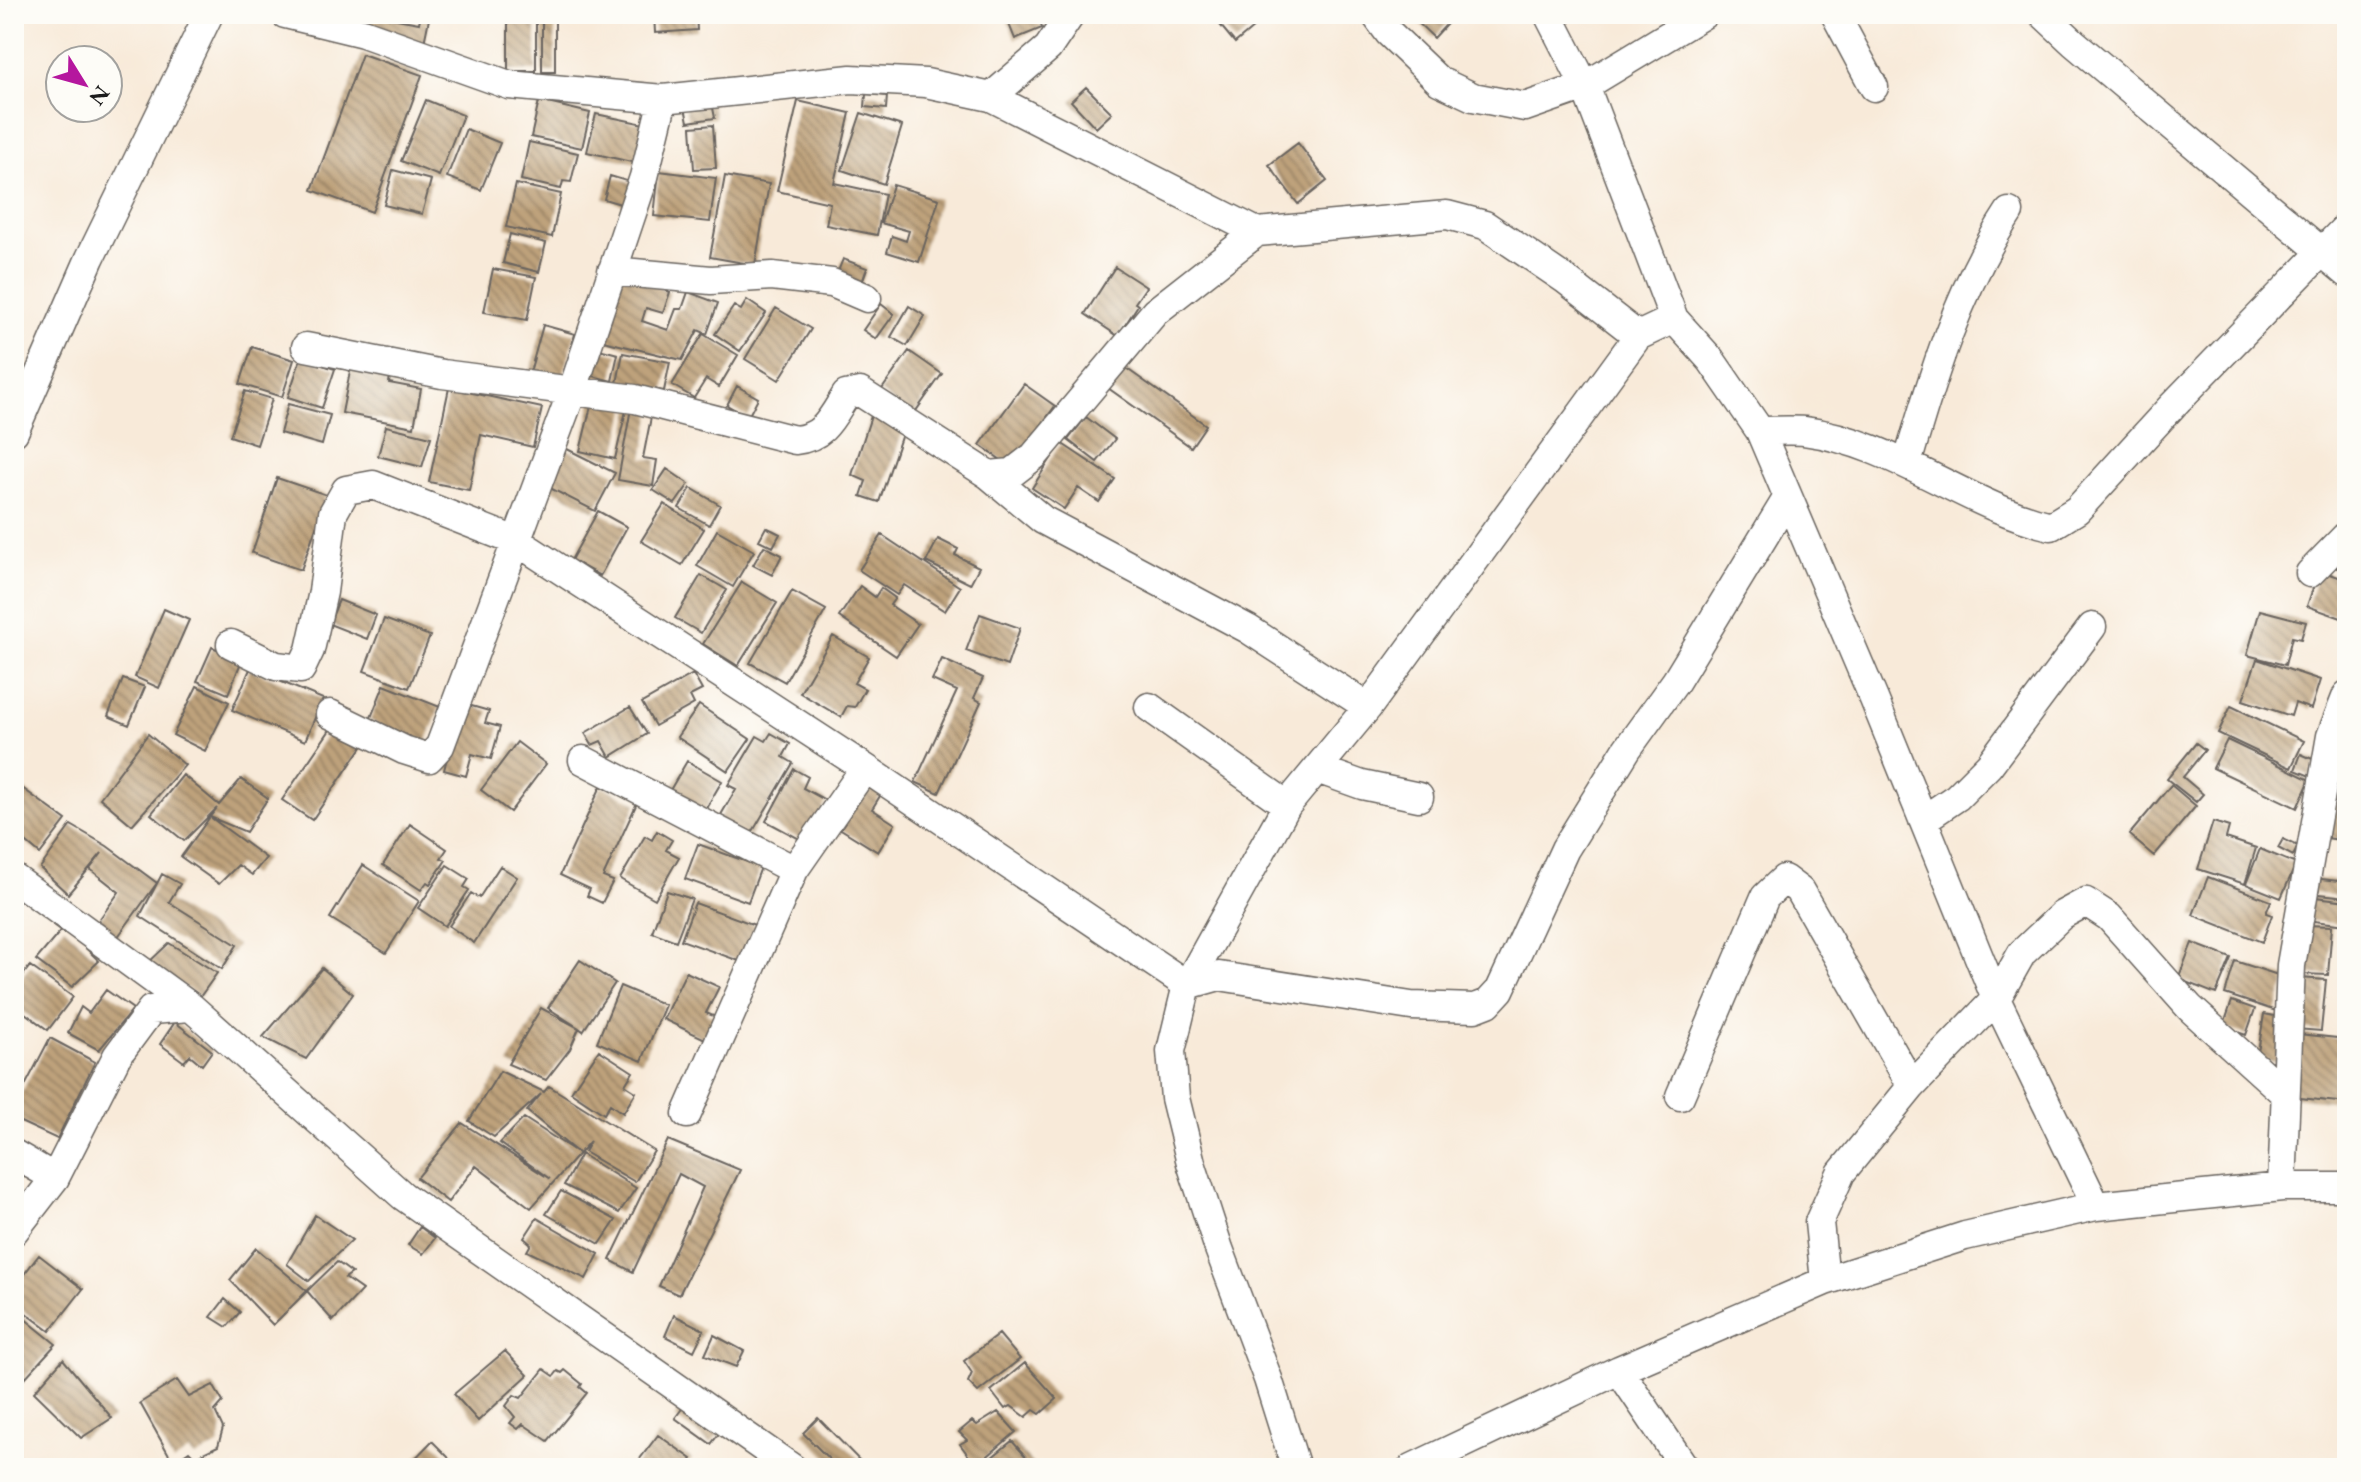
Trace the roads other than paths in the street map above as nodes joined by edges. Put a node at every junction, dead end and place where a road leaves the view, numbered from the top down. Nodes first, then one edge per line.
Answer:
1 (209, 14) edge
2 (285, 14) edge
3 (1071, 14) edge
4 (1375, 14) edge
5 (1548, 14) edge
6 (1704, 14) edge
7 (1835, 14) edge
8 (2043, 14) edge
9 (1585, 86) junction
10 (1874, 87) dead end
11 (991, 97) junction
12 (663, 99) junction
13 (2009, 212) dead end
14 (2347, 226) edge
15 (1257, 232) junction
16 (2320, 252) junction
17 (612, 271) junction
18 (2347, 273) edge
19 (867, 298) dead end
20 (1674, 319) junction
21 (1638, 336) junction
22 (306, 347) dead end
23 (573, 389) junction
24 (1760, 431) junction
25 (14, 432) edge
26 (1907, 464) junction
27 (989, 475) junction
28 (1788, 497) junction
29 (2347, 535) edge
30 (518, 542) junction
31 (2310, 573) dead end
32 (2092, 627) dead end
33 (231, 644) dead end
34 (2347, 695) edge
35 (1149, 707) dead end
36 (1368, 707) junction
37 (330, 714) dead end
38 (583, 760) dead end
39 (865, 768) junction
40 (1317, 769) junction
41 (1419, 797) dead end
42 (1287, 805) junction
43 (1923, 820) junction
44 (794, 870) junction
45 (14, 878) edge
46 (1187, 985) junction
47 (1996, 999) junction
48 (191, 1007) junction
49 (1912, 1086) junction
50 (2284, 1093) junction
51 (1680, 1096) dead end
52 (687, 1114) dead end
53 (14, 1154) edge
54 (55, 1178) junction
55 (2282, 1187) junction
56 (2347, 1187) edge
57 (2096, 1206) junction
58 (14, 1231) edge
59 (1825, 1281) junction
60 (1619, 1370) junction
61 (792, 1468) edge
62 (1296, 1468) edge
63 (1412, 1468) edge
64 (1685, 1468) edge

1 - 25 street
2 - 12 street
3 - 11 street
4 - 9 street
5 - 9 street
6 - 9 street
7 - 10 street
8 - 16 street
9 - 20 street
11 - 12 street
11 - 15 street
12 - 17 street
13 - 26 street
14 - 16 street
15 - 21 street
15 - 27 street
16 - 18 street
16 - 26 street
17 - 19 street
17 - 23 street
20 - 21 street
20 - 24 street
21 - 36 street
22 - 23 street
23 - 27 street
23 - 30 street
24 - 26 street
24 - 28 street
27 - 36 street
28 - 43 street
28 - 46 street
29 - 31 street
30 - 33 street
30 - 37 street
30 - 39 street
32 - 43 street
34 - 50 street
35 - 42 street
36 - 40 street
38 - 44 street
39 - 44 street
39 - 46 street
40 - 41 street
40 - 42 street
42 - 46 street
43 - 47 street
44 - 52 street
45 - 48 street
46 - 62 street
47 - 49 street
47 - 50 street
47 - 57 street
48 - 54 street
48 - 61 street
49 - 51 street
49 - 59 street
50 - 55 street
53 - 54 street
54 - 58 street
55 - 56 street
55 - 57 street
57 - 59 street
59 - 60 street
60 - 63 street
60 - 64 street

